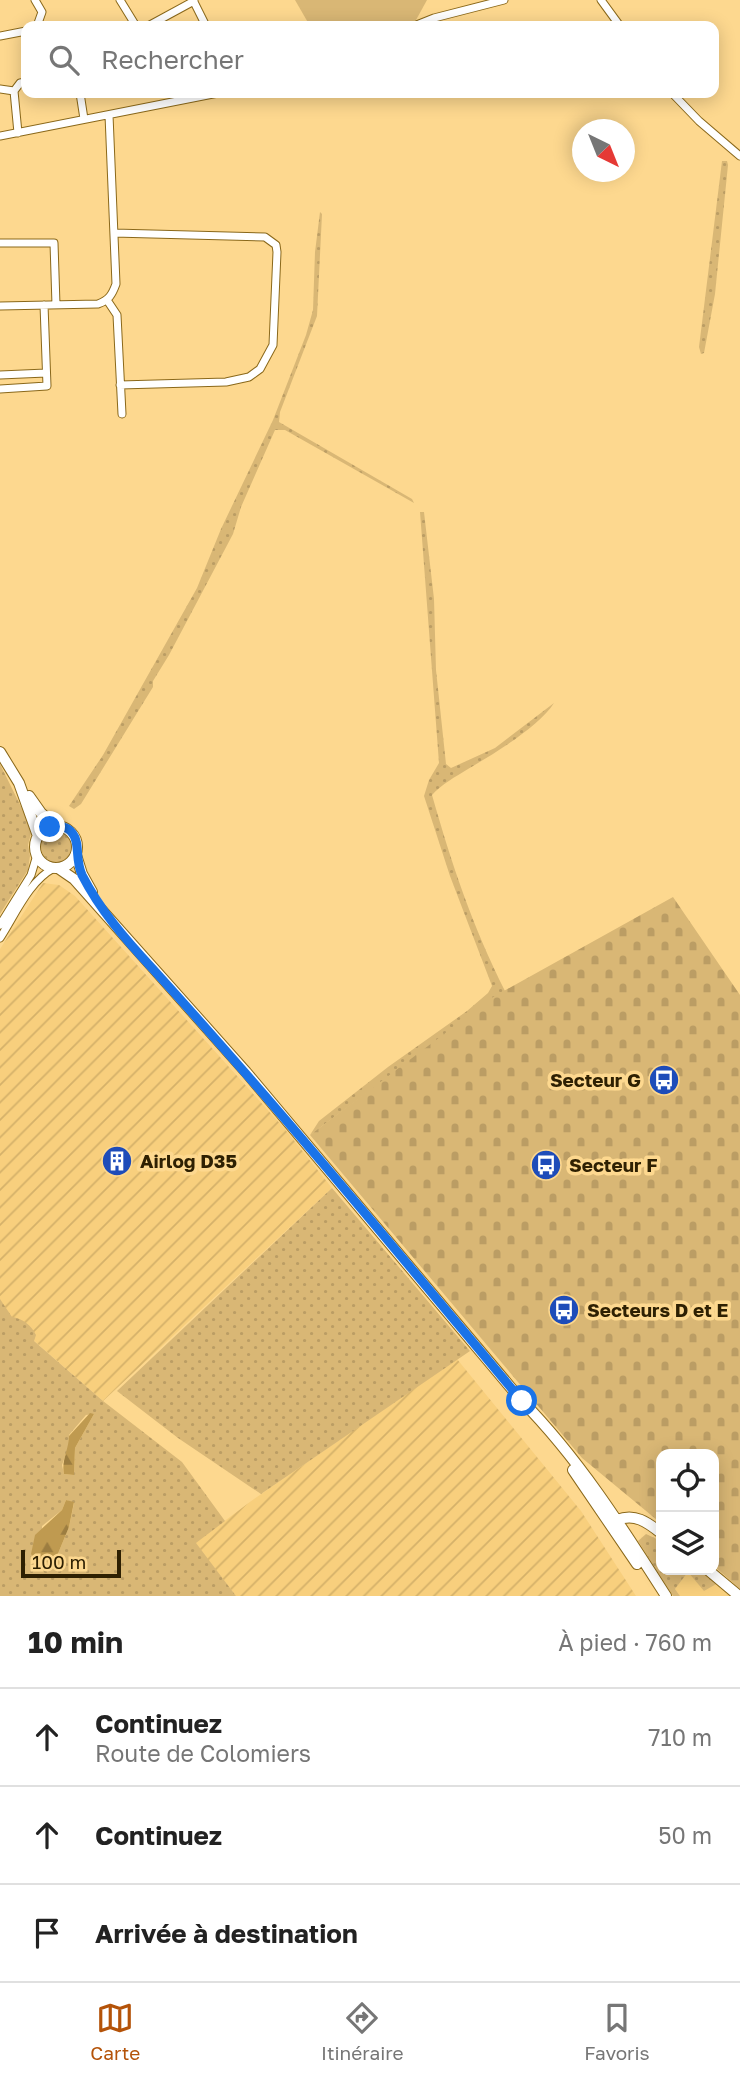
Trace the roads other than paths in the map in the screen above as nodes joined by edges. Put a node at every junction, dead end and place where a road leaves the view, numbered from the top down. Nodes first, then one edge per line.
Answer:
1 (35, 0) edge
2 (120, 0) edge
3 (504, 0) edge
4 (601, 0) edge
5 (194, 1) edge
6 (39, 21) edge
7 (132, 21) edge
8 (157, 21) edge
9 (204, 21) edge
10 (426, 21) edge
11 (616, 21) edge
12 (21, 32) edge
13 (0, 36) edge
14 (21, 83) edge
15 (0, 89) edge
16 (14, 91) junction
17 (81, 98) edge
18 (170, 98) edge
19 (677, 98) edge
20 (109, 114) junction
21 (84, 119) junction
22 (18, 133) junction
23 (1, 134) edge
24 (740, 156) edge
25 (114, 233) junction
26 (0, 243) edge
27 (107, 300) junction
28 (56, 304) junction
29 (44, 305) junction
30 (0, 306) edge
31 (46, 373) junction
32 (0, 375) edge
33 (120, 385) junction
34 (0, 389) edge
35 (122, 414) dead end
36 (0, 752) edge
37 (19, 783) junction
38 (55, 825) junction
39 (38, 836) junction
40 (37, 855) junction
41 (76, 855) junction
42 (56, 868) junction
43 (110, 921) junction
44 (0, 925) edge
45 (0, 938) edge
46 (618, 1526) junction
47 (656, 1530) edge
48 (714, 1575) edge
49 (658, 1596) edge
50 (666, 1596) edge
51 (738, 1596) edge

1 - 6 street
2 - 7 street
3 - 10 street
4 - 11 street
5 - 8 street
5 - 9 street
12 - 13 street
14 - 16 street
15 - 16 street
16 - 22 street
17 - 21 street
18 - 20 street
19 - 24 street
20 - 21 street
20 - 25 street
21 - 22 street
22 - 23 street
25 - 27 street
25 - 33 street
26 - 28 street
27 - 28 street
27 - 33 street
28 - 29 street
29 - 30 street
29 - 31 street
31 - 32 street
31 - 34 street
33 - 35 street
36 - 37 main road
37 - 38 main road
37 - 39 main road
38 - 39 main road
38 - 41 main road
39 - 40 main road
40 - 42 main road
40 - 44 street
41 - 42 main road
41 - 43 main road
42 - 43 main road
42 - 45 street
43 - 46 main road
46 - 47 main road
46 - 49 main road
46 - 50 main road
48 - 51 main road

